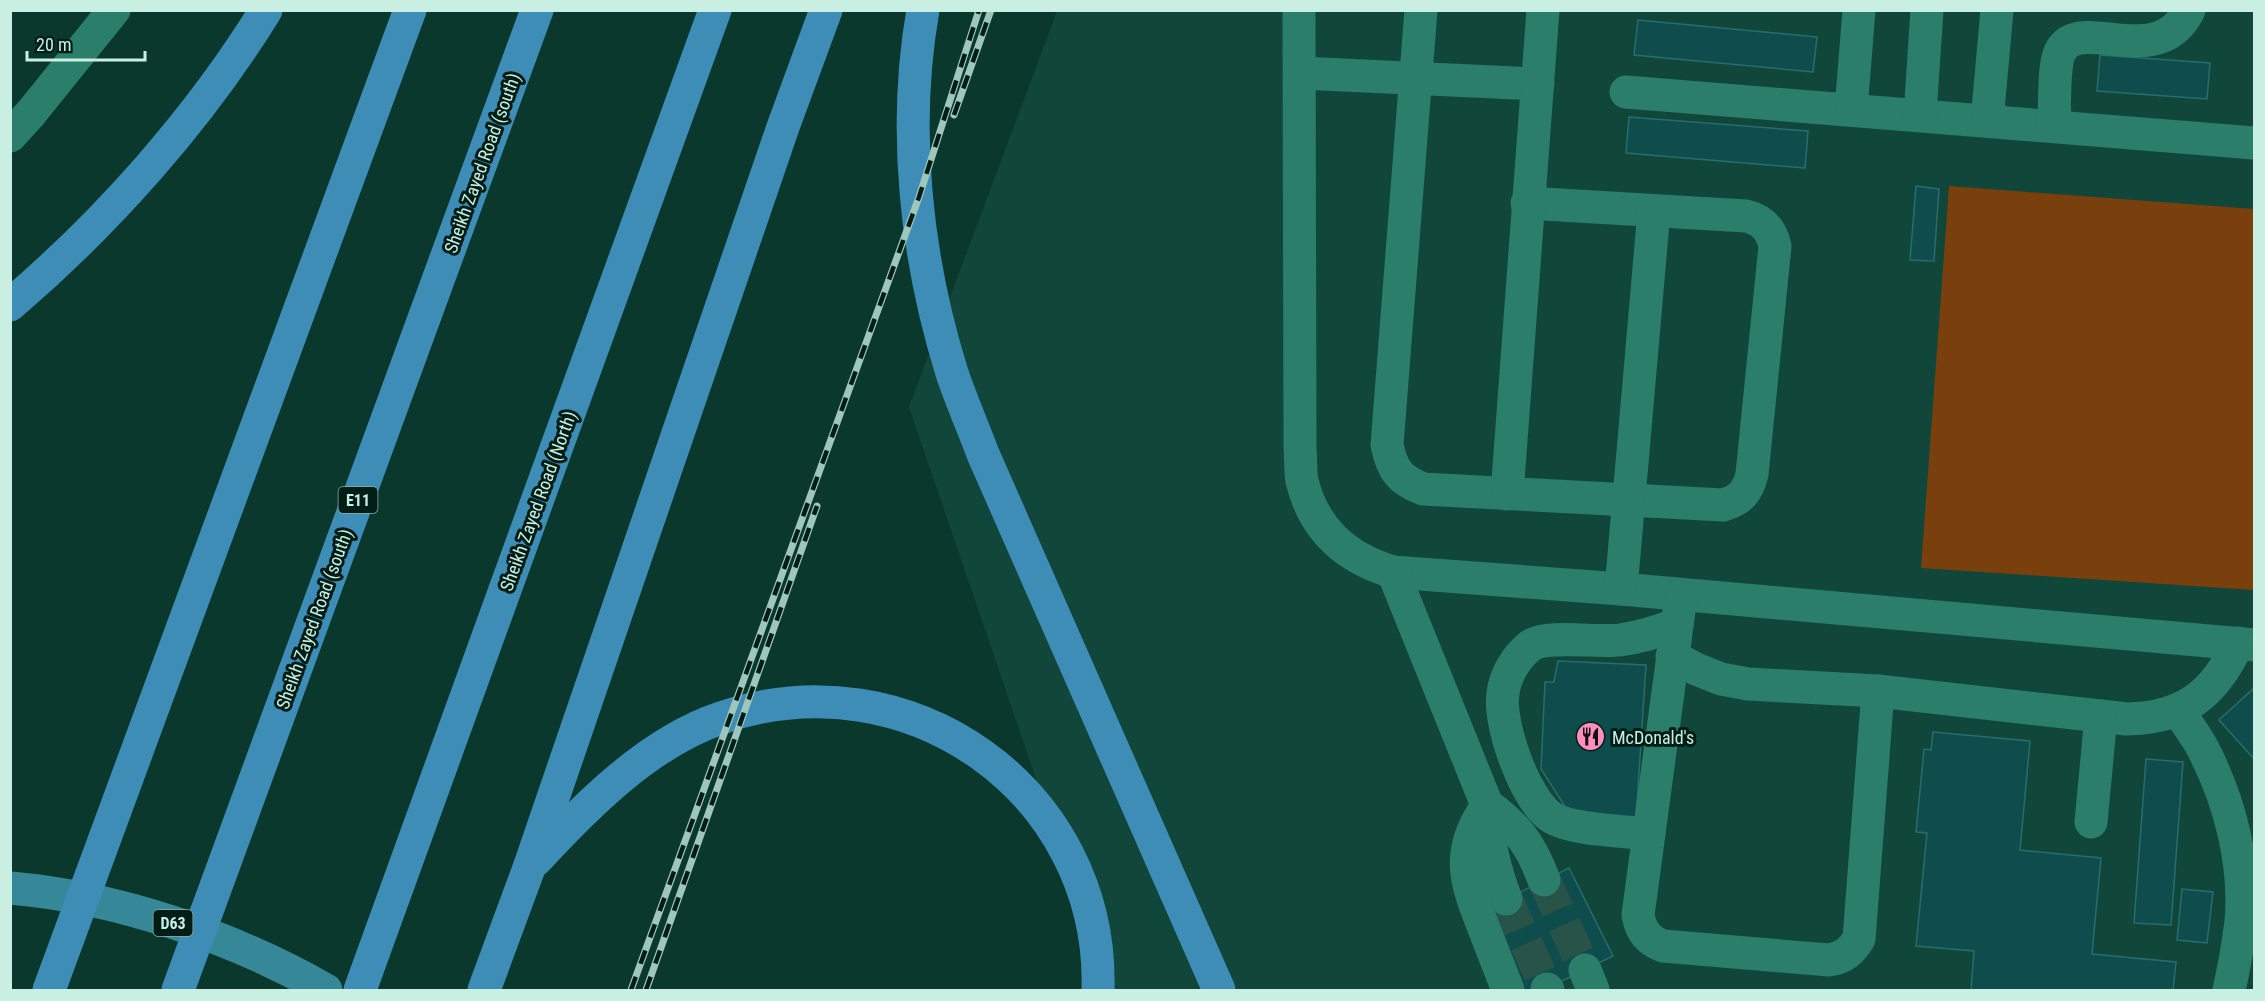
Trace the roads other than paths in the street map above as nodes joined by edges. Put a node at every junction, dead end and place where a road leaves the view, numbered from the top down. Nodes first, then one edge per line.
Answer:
1 (114, 10) edge
2 (266, 10) edge
3 (410, 10) edge
4 (537, 10) edge
5 (715, 10) edge
6 (826, 10) edge
7 (923, 10) edge
8 (1299, 10) edge
9 (1421, 10) edge
10 (1543, 10) edge
11 (1859, 10) edge
12 (1927, 10) edge
13 (1996, 10) edge
14 (2189, 10) edge
15 (1300, 73) junction
16 (1416, 78) junction
17 (1538, 84) junction
18 (1626, 92) dead end
19 (1851, 110) junction
20 (1920, 116) junction
21 (1987, 121) junction
22 (2054, 126) junction
23 (10, 136) edge
24 (2254, 143) edge
25 (1527, 203) junction
26 (1654, 211) junction
27 (10, 305) edge
28 (1507, 494) junction
29 (1629, 500) junction
30 (1393, 572) junction
31 (1621, 589) junction
32 (1677, 625) junction
33 (2246, 644) edge
34 (1878, 691) junction
35 (2178, 710) junction
36 (2102, 716) junction
37 (1487, 805) junction
38 (2091, 822) dead end
39 (1649, 834) junction
40 (529, 868) junction
41 (1544, 880) tunnel mouth
42 (10, 888) edge
43 (1506, 899) tunnel mouth
44 (49, 990) edge
45 (178, 990) edge
46 (326, 990) edge
47 (360, 990) edge
48 (484, 990) edge
49 (1098, 990) edge
50 (1220, 990) edge
51 (1508, 990) edge
52 (2229, 990) edge

1 - 23 street
2 - 27 highway
3 - 44 highway
4 - 45 highway, Sheikh Zayed Road (south) / E11
5 - 47 highway, Sheikh Zayed Road (North)
6 - 40 highway
7 - 50 highway
8 - 15 street
9 - 16 street
10 - 17 street
11 - 19 street
12 - 20 street
13 - 21 street
14 - 22 street
15 - 16 street
15 - 30 street
16 - 17 street
16 - 28 street
17 - 25 street
18 - 19 street
19 - 20 street
20 - 21 street
21 - 22 street
22 - 24 street
25 - 26 street
25 - 28 street
26 - 29 street
26 - 29 street
28 - 29 street
29 - 31 street
30 - 31 street
30 - 37 street
31 - 32 street
32 - 33 street
32 - 34 street
32 - 39 street
32 - 39 street
33 - 35 street
34 - 36 street
34 - 39 street
35 - 36 street
35 - 52 street
36 - 38 street
37 - 41 street
37 - 43 street
37 - 51 street
40 - 48 highway
40 - 49 highway
42 - 46 main road, D63

